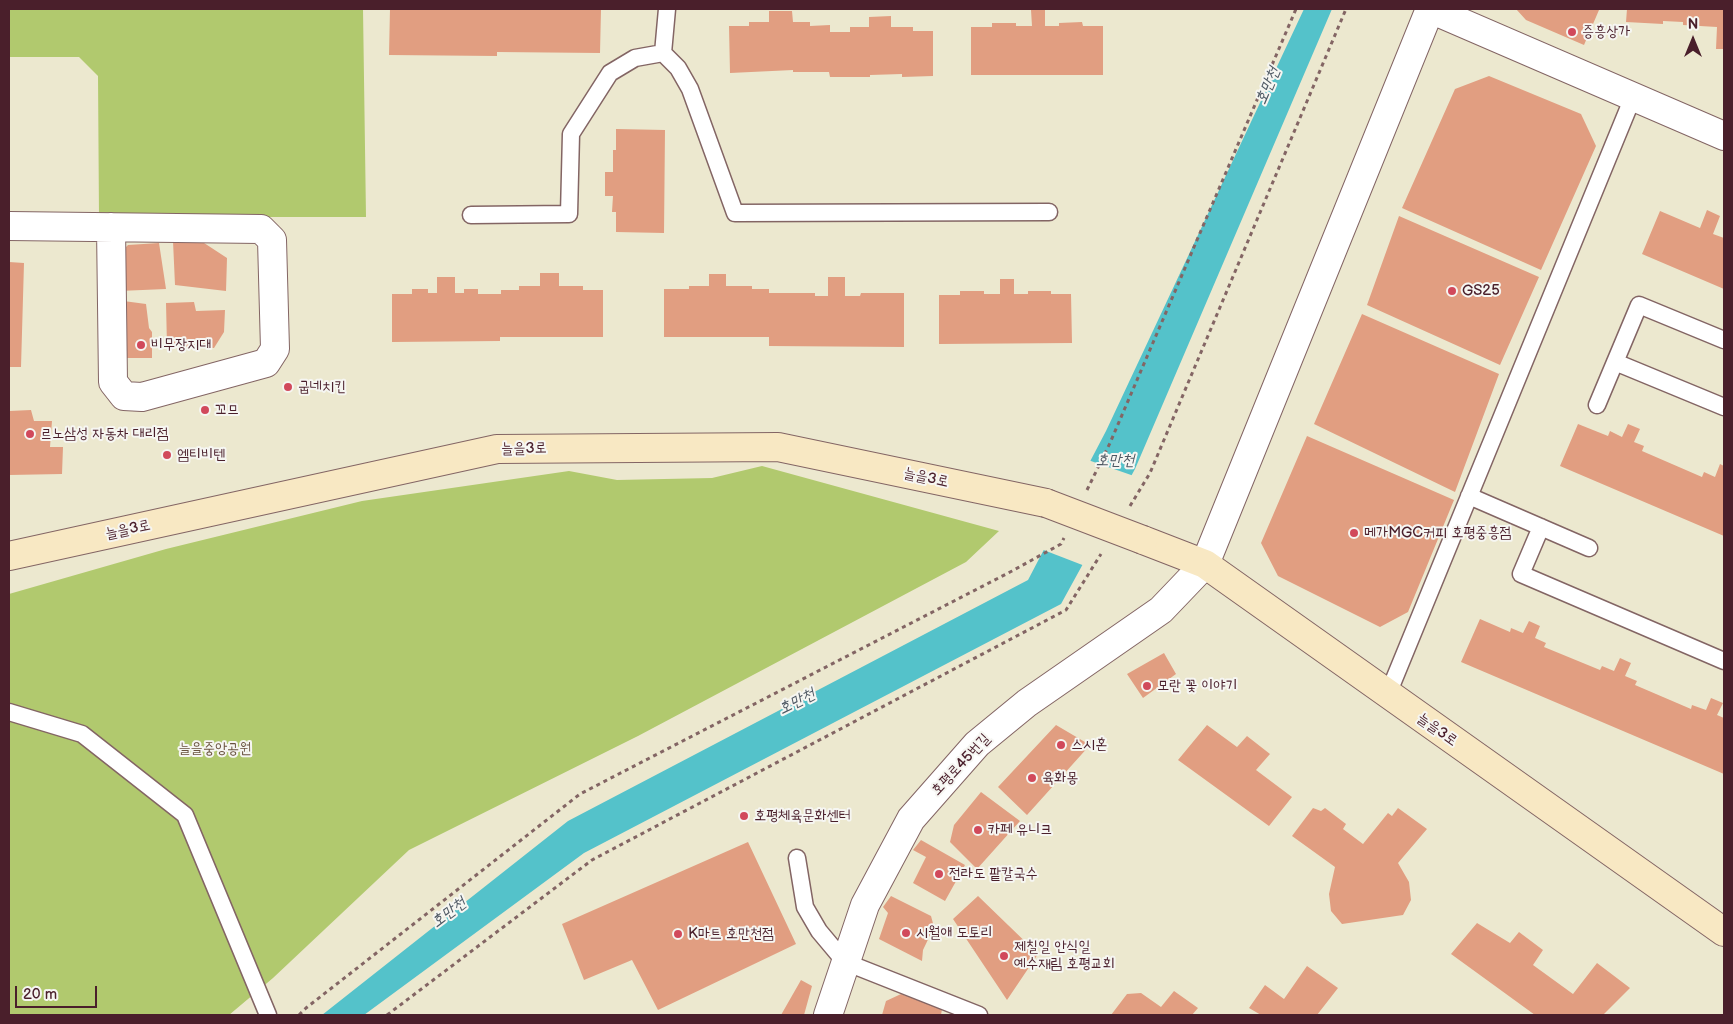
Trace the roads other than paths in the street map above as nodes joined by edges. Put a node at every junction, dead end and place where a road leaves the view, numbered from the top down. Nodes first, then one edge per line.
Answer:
1 (667, 9) edge
2 (663, 53) junction
3 (1633, 97) junction
4 (1724, 136) edge
5 (1049, 212) dead end
6 (470, 215) dead end
7 (9, 226) edge
8 (111, 227) junction
9 (1724, 340) edge
10 (1615, 362) junction
11 (1597, 404) dead end
12 (1724, 407) edge
13 (1469, 496) junction
14 (1541, 527) junction
15 (1590, 548) dead end
16 (9, 556) edge
17 (1204, 564) junction
18 (1724, 660) edge
19 (1388, 694) junction
20 (9, 712) edge
21 (797, 858) dead end
22 (1724, 932) edge
23 (845, 962) junction
24 (268, 1015) edge
25 (828, 1015) edge
26 (979, 1015) edge

1 - 2 lane
2 - 5 lane
2 - 6 lane
3 - 4 street
3 - 13 lane
3 - 17 street
7 - 8 street
8 - 8 street
9 - 10 lane
10 - 11 lane
10 - 12 lane
13 - 14 lane
13 - 19 lane
14 - 15 lane
14 - 18 lane
16 - 17 street, 늘을3로, bridge
17 - 19 street, 늘을3로
17 - 23 street, 호평로45번길
19 - 22 street, 늘을3로
20 - 24 lane
21 - 23 lane
23 - 25 street, 호평로45번길
23 - 26 lane

